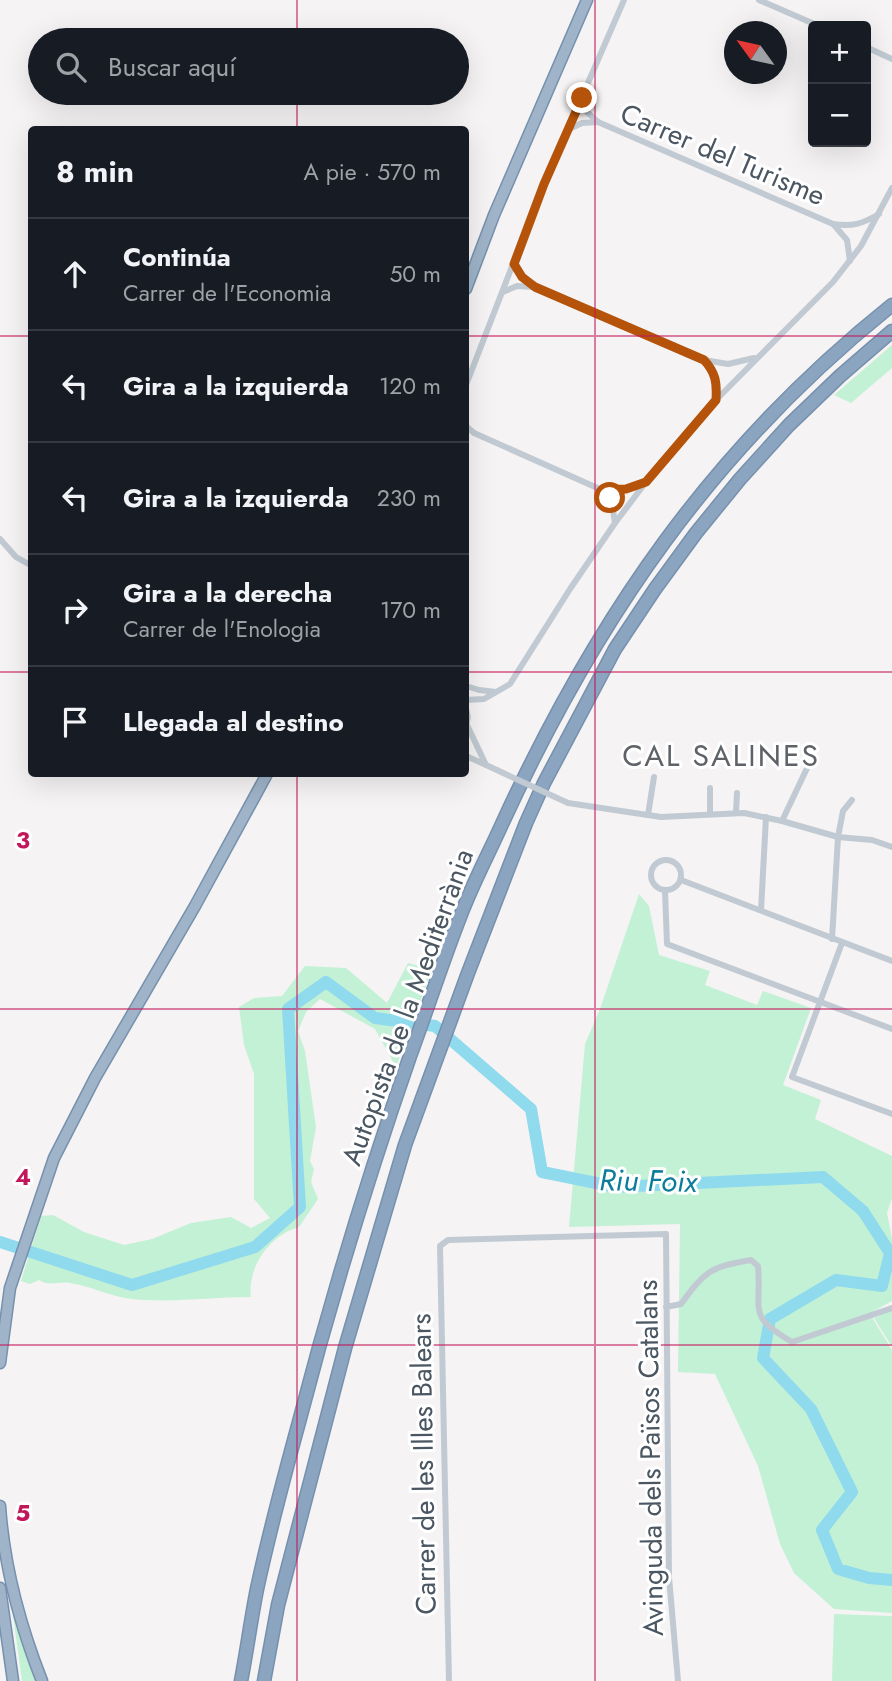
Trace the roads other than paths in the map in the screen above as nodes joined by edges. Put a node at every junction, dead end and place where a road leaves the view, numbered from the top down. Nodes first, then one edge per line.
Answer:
1 (587, 0) edge
2 (624, 0) edge
3 (759, 0) edge
4 (808, 21) edge
5 (871, 49) edge
6 (891, 58) edge
7 (582, 98) junction
8 (598, 122) junction
9 (566, 131) junction
10 (892, 188) edge
11 (880, 213) junction
12 (832, 224) junction
13 (850, 261) junction
14 (514, 264) junction
15 (469, 281) edge
16 (535, 287) junction
17 (503, 292) junction
18 (892, 295) edge
19 (892, 305) edge
20 (892, 331) edge
21 (833, 355) junction
22 (756, 358) junction
23 (704, 360) junction
24 (469, 377) edge
25 (716, 400) junction
26 (469, 429) edge
27 (469, 433) edge
28 (474, 433) junction
29 (646, 482) junction
30 (602, 490) junction
31 (615, 523) junction
32 (0, 539) edge
33 (28, 564) edge
34 (469, 687) edge
35 (496, 692) junction
36 (469, 700) edge
37 (469, 732) edge
38 (469, 757) edge
39 (809, 764) dead end
40 (486, 765) junction
41 (265, 777) edge
42 (654, 777) dead end
43 (710, 788) dead end
44 (737, 793) dead end
45 (852, 800) dead end
46 (736, 813) junction
47 (710, 814) junction
48 (648, 815) junction
49 (766, 817) junction
50 (782, 821) junction
51 (838, 837) junction
52 (892, 847) edge
53 (681, 880) junction
54 (665, 891) junction
55 (761, 910) junction
56 (832, 939) junction
57 (842, 943) junction
58 (892, 961) edge
59 (821, 1003) junction
60 (892, 1029) edge
61 (892, 1114) edge
62 (440, 1246) joint
63 (666, 1307) junction
64 (892, 1308) edge
65 (0, 1363) edge
66 (0, 1506) edge
67 (0, 1588) edge
68 (13, 1681) edge
69 (42, 1681) edge
70 (241, 1681) edge
71 (264, 1681) edge
72 (449, 1681) edge
73 (678, 1681) edge

1 - 15 highway
2 - 7 street
3 - 4 street
5 - 6 street
7 - 8 street, Carrer del Turisme
7 - 9 street
8 - 9 street, Carrer del Turisme
8 - 12 street, Carrer del Turisme
9 - 14 street
10 - 11 street
11 - 12 street, Carrer del Turisme
11 - 13 street
12 - 13 street, Carrer del Turisme
13 - 22 street
14 - 16 street
14 - 17 street
16 - 17 street
16 - 23 street
17 - 24 street
18 - 21 highway
19 - 21 highway, Autopista de la Mediterrània
20 - 71 highway, Autopista de la Mediterrània
21 - 70 highway, Autopista de la Mediterrània
22 - 23 street
22 - 25 street
23 - 25 street
25 - 29 street
26 - 28 street
27 - 28 street
28 - 30 street
29 - 30 street
29 - 31 street
30 - 31 street
31 - 35 street
32 - 33 street
34 - 35 street
35 - 36 street
37 - 40 street
38 - 40 street
39 - 50 street
40 - 48 street, bridge
41 - 65 highway
42 - 48 street
43 - 47 street
44 - 46 street
45 - 51 street
46 - 47 street
46 - 49 street
47 - 48 street
49 - 50 street
49 - 55 street
50 - 51 street
51 - 52 street
51 - 56 street
53 - 54 street
53 - 54 street
53 - 55 street
54 - 59 street
55 - 56 street
56 - 57 street
57 - 58 street
57 - 59 street
59 - 60 street
59 - 61 street
62 - 63 street, Avinguda dels Països Catalans
62 - 72 street, Carrer de les Illes Balears
63 - 64 street
63 - 73 street, Avinguda dels Països Catalans
66 - 69 highway
67 - 68 highway

